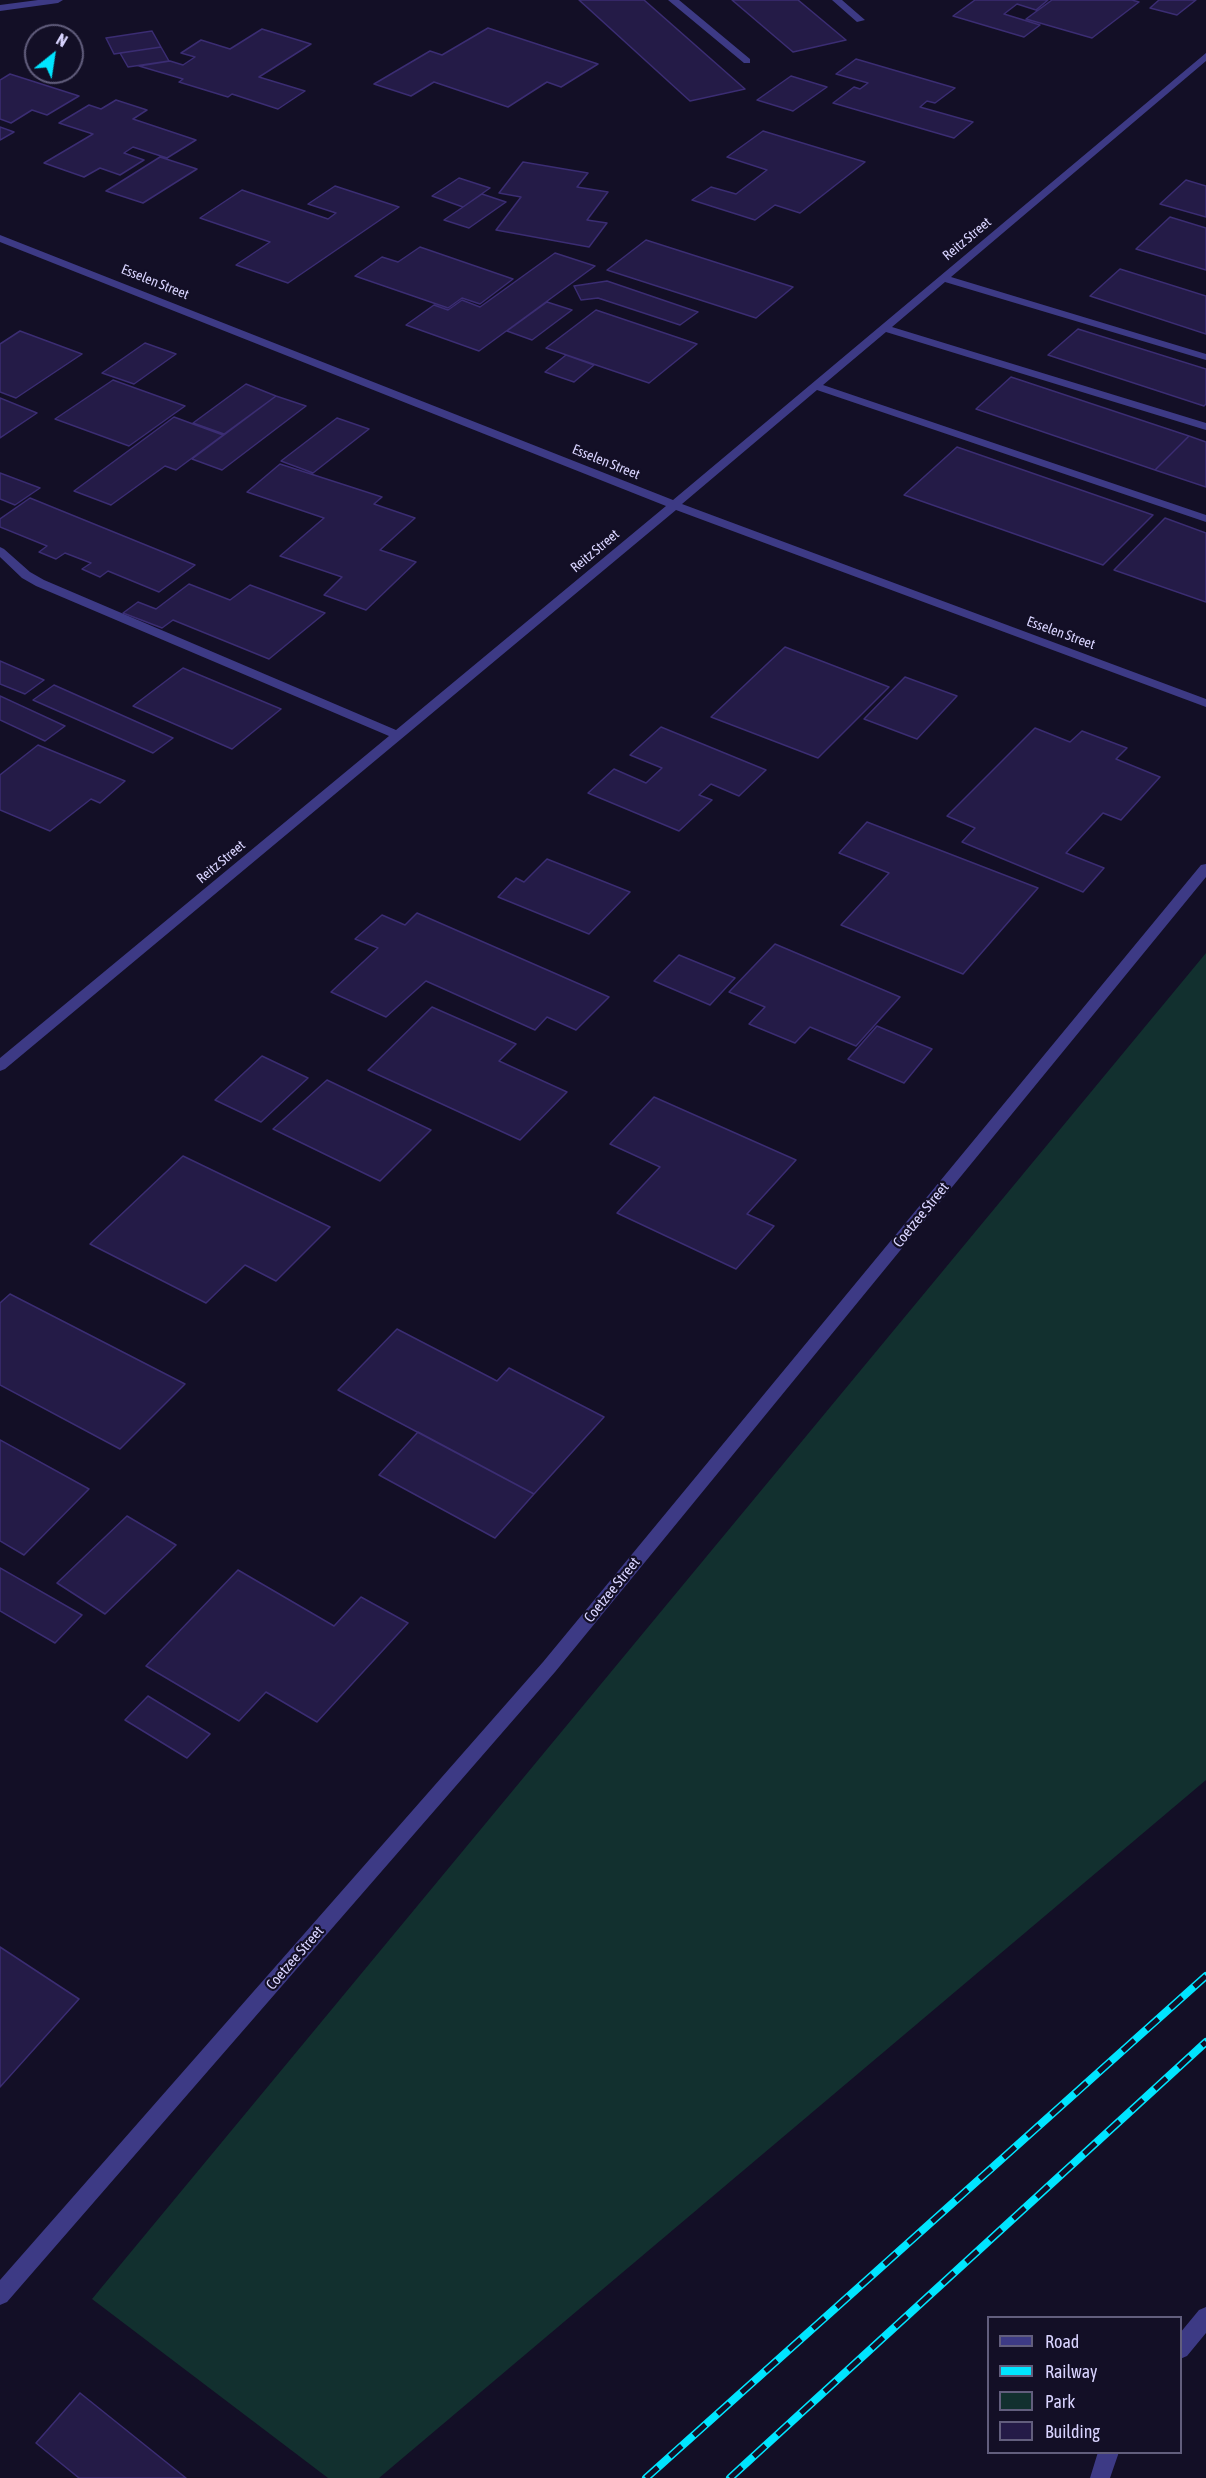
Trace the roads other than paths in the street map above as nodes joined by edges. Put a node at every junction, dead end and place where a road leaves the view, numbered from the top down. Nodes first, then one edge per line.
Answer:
1 (58, 0) edge
2 (673, 0) edge
3 (837, 0) edge
4 (0, 8) edge
5 (860, 20) dead end
6 (1206, 56) edge
7 (747, 61) dead end
8 (0, 238) edge
9 (944, 278) junction
10 (885, 328) junction
11 (1206, 357) edge
12 (815, 386) junction
13 (1206, 427) edge
14 (674, 505) junction
15 (1206, 519) edge
16 (0, 551) edge
17 (1206, 703) edge
18 (398, 735) junction
19 (1206, 868) edge
20 (0, 1066) edge
21 (0, 2295) edge
22 (1206, 2317) edge
23 (1182, 2347) edge
24 (1108, 2454) edge
25 (1100, 2478) edge

1 - 4 street
2 - 7 street
3 - 5 street
6 - 9 street, Reitz Street
8 - 14 street, Esselen Street
9 - 10 street, Reitz Street
9 - 11 street
10 - 12 street, Reitz Street
10 - 13 street
12 - 14 street, Reitz Street
12 - 15 street
14 - 17 street, Esselen Street
14 - 18 street, Reitz Street
16 - 18 street
18 - 20 street, Reitz Street
19 - 21 street, Coetzee Street
22 - 23 street
24 - 25 street

